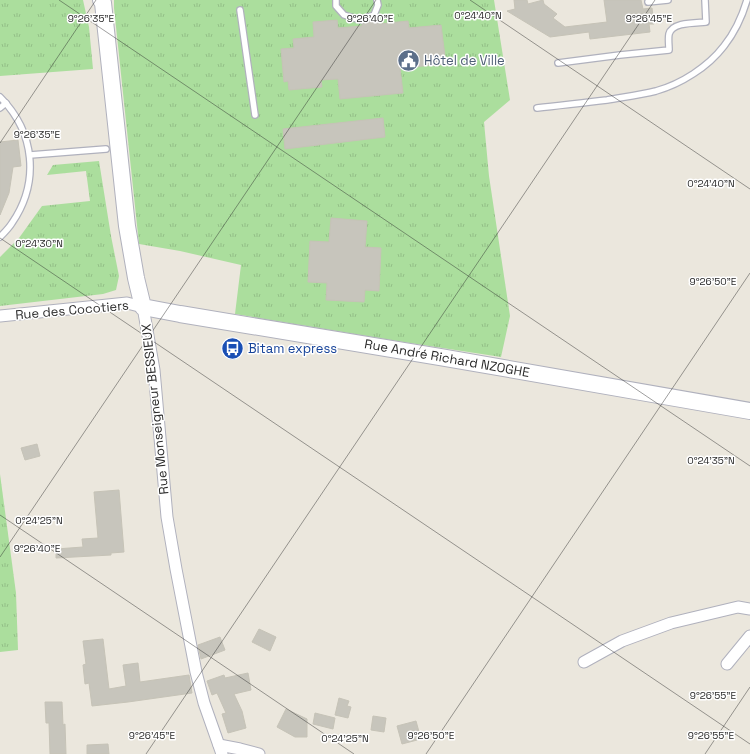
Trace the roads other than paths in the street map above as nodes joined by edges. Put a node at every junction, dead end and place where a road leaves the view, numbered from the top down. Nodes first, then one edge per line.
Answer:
1 (336, 0) edge
2 (377, 0) edge
3 (668, 0) edge
4 (705, 0) edge
5 (747, 0) edge
6 (648, 2) dead end
7 (103, 4) edge
8 (240, 10) dead end
9 (558, 63) dead end
10 (0, 97) edge
11 (6, 102) junction
12 (0, 108) edge
13 (537, 108) dead end
14 (255, 115) dead end
15 (106, 150) dead end
16 (30, 155) junction
17 (0, 237) edge
18 (143, 307) junction
19 (0, 316) edge
20 (750, 411) edge
21 (750, 609) edge
22 (750, 636) edge
23 (584, 662) dead end
24 (727, 664) dead end
25 (221, 750) edge
26 (259, 754) edge

1 - 2 lane
3 - 6 lane
4 - 9 lane
5 - 13 lane
7 - 18 street, Rue Monseigneur BESSIEUX
8 - 14 lane
10 - 11 lane
11 - 12 lane
11 - 16 lane
15 - 16 lane
16 - 17 lane
18 - 19 street, Rue des Cocotiers
18 - 20 street, Rue André Richard NZOGHE
18 - 25 street, Rue Monseigneur BESSIEUX
21 - 23 street
22 - 24 street
25 - 26 street

